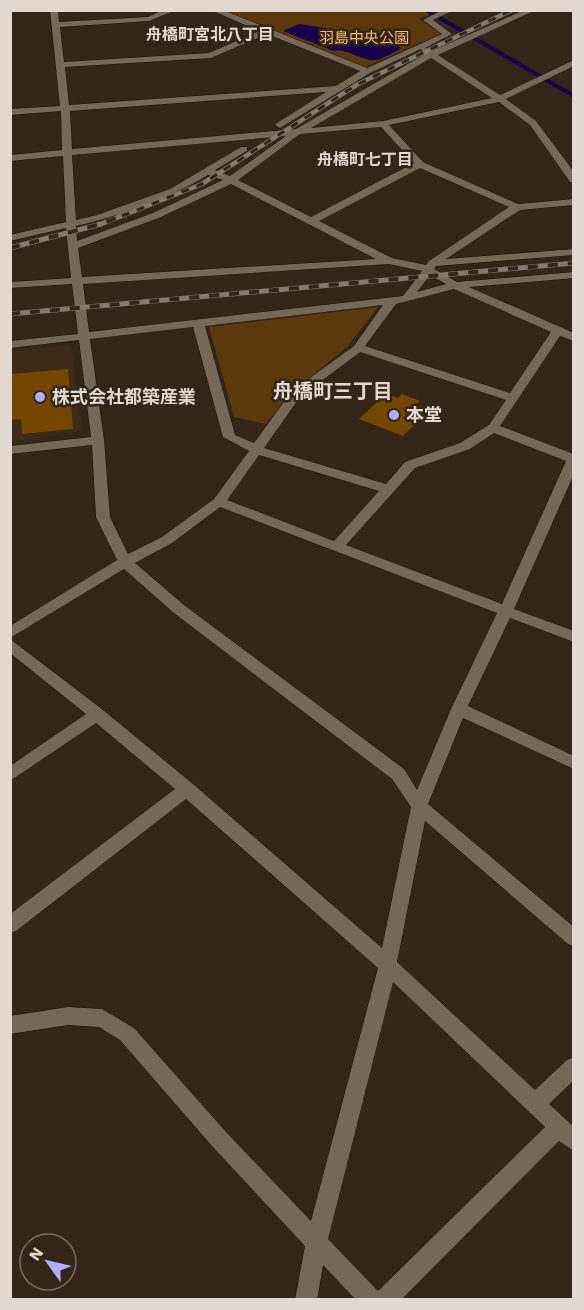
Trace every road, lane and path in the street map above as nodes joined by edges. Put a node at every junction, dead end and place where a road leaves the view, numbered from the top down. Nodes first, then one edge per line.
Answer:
1 (54, 10) edge
2 (172, 10) edge
3 (215, 10) edge
4 (450, 10) edge
5 (532, 10) edge
6 (56, 25) junction
7 (266, 31) junction
8 (420, 47) junction
9 (432, 54) junction
10 (573, 62) edge
11 (61, 65) junction
12 (368, 71) junction
13 (336, 89) junction
14 (499, 99) junction
15 (65, 108) junction
16 (10, 112) edge
17 (383, 124) junction
18 (280, 126) dead end
19 (297, 133) junction
20 (244, 150) dead end
21 (67, 153) junction
22 (10, 158) edge
23 (420, 164) junction
24 (208, 171) junction
25 (231, 180) junction
26 (573, 180) edge
27 (573, 202) edge
28 (517, 207) junction
29 (311, 221) junction
30 (70, 224) junction
31 (10, 238) edge
32 (72, 246) junction
33 (573, 252) edge
34 (389, 261) junction
35 (430, 266) junction
36 (573, 275) edge
37 (76, 280) junction
38 (10, 285) edge
39 (454, 285) junction
40 (407, 299) junction
41 (392, 301) junction
42 (198, 323) junction
43 (558, 330) junction
44 (85, 336) junction
45 (573, 338) edge
46 (10, 345) edge
47 (358, 348) junction
48 (513, 398) junction
49 (493, 428) junction
50 (98, 440) junction
51 (10, 450) edge
52 (258, 450) junction
53 (573, 458) edge
54 (389, 489) junction
55 (219, 502) junction
56 (336, 547) junction
57 (125, 562) junction
58 (505, 613) junction
59 (10, 633) edge
60 (573, 637) edge
61 (10, 644) edge
62 (459, 709) junction
63 (97, 714) junction
64 (573, 763) edge
65 (10, 776) edge
66 (188, 789) junction
67 (419, 806) junction
68 (10, 925) edge
69 (573, 938) edge
70 (388, 964) junction
71 (10, 1025) edge
72 (573, 1066) edge
73 (535, 1104) junction
74 (566, 1134) edge
75 (317, 1240) junction
76 (306, 1299) edge
77 (371, 1299) edge
78 (385, 1299) edge

1 - 6 street
2 - 6 street
3 - 7 street
4 - 8 street
5 - 9 street
6 - 11 street
7 - 11 street
7 - 12 street
8 - 9 street
8 - 12 street
9 - 14 street
9 - 19 street
10 - 14 street
11 - 15 street
12 - 13 street
13 - 15 street
13 - 18 street
14 - 17 street
14 - 26 street
15 - 16 street
15 - 21 street
17 - 19 street
17 - 23 street
19 - 21 street
19 - 25 street
20 - 24 street
21 - 22 street
21 - 30 street
23 - 28 street
23 - 29 street
24 - 25 street
24 - 30 street
25 - 29 street
25 - 32 street
27 - 28 street
28 - 35 street
29 - 34 street
30 - 31 street
30 - 32 street
32 - 37 street
33 - 35 street
34 - 35 street
34 - 37 street
35 - 39 street
35 - 40 street
36 - 39 street
37 - 38 street
37 - 44 street
39 - 40 street
39 - 43 street
40 - 41 street
41 - 42 street
41 - 47 street
42 - 44 street
42 - 52 street
43 - 45 street
43 - 48 street
44 - 46 street
44 - 50 street
47 - 48 street
47 - 52 street
48 - 49 street
49 - 53 street
49 - 54 street
50 - 51 street
50 - 57 street
52 - 54 street
52 - 55 street
53 - 58 street
54 - 56 street
55 - 56 street
55 - 57 street
56 - 58 street
57 - 59 street
57 - 67 street
58 - 60 street
58 - 62 street
61 - 63 street
62 - 64 street
62 - 67 street
63 - 65 street
63 - 66 street
66 - 68 street
66 - 70 street
67 - 69 street
67 - 70 street
70 - 73 street
70 - 75 street
71 - 75 street
72 - 73 street
73 - 74 street
74 - 78 street
75 - 76 street
75 - 77 street

